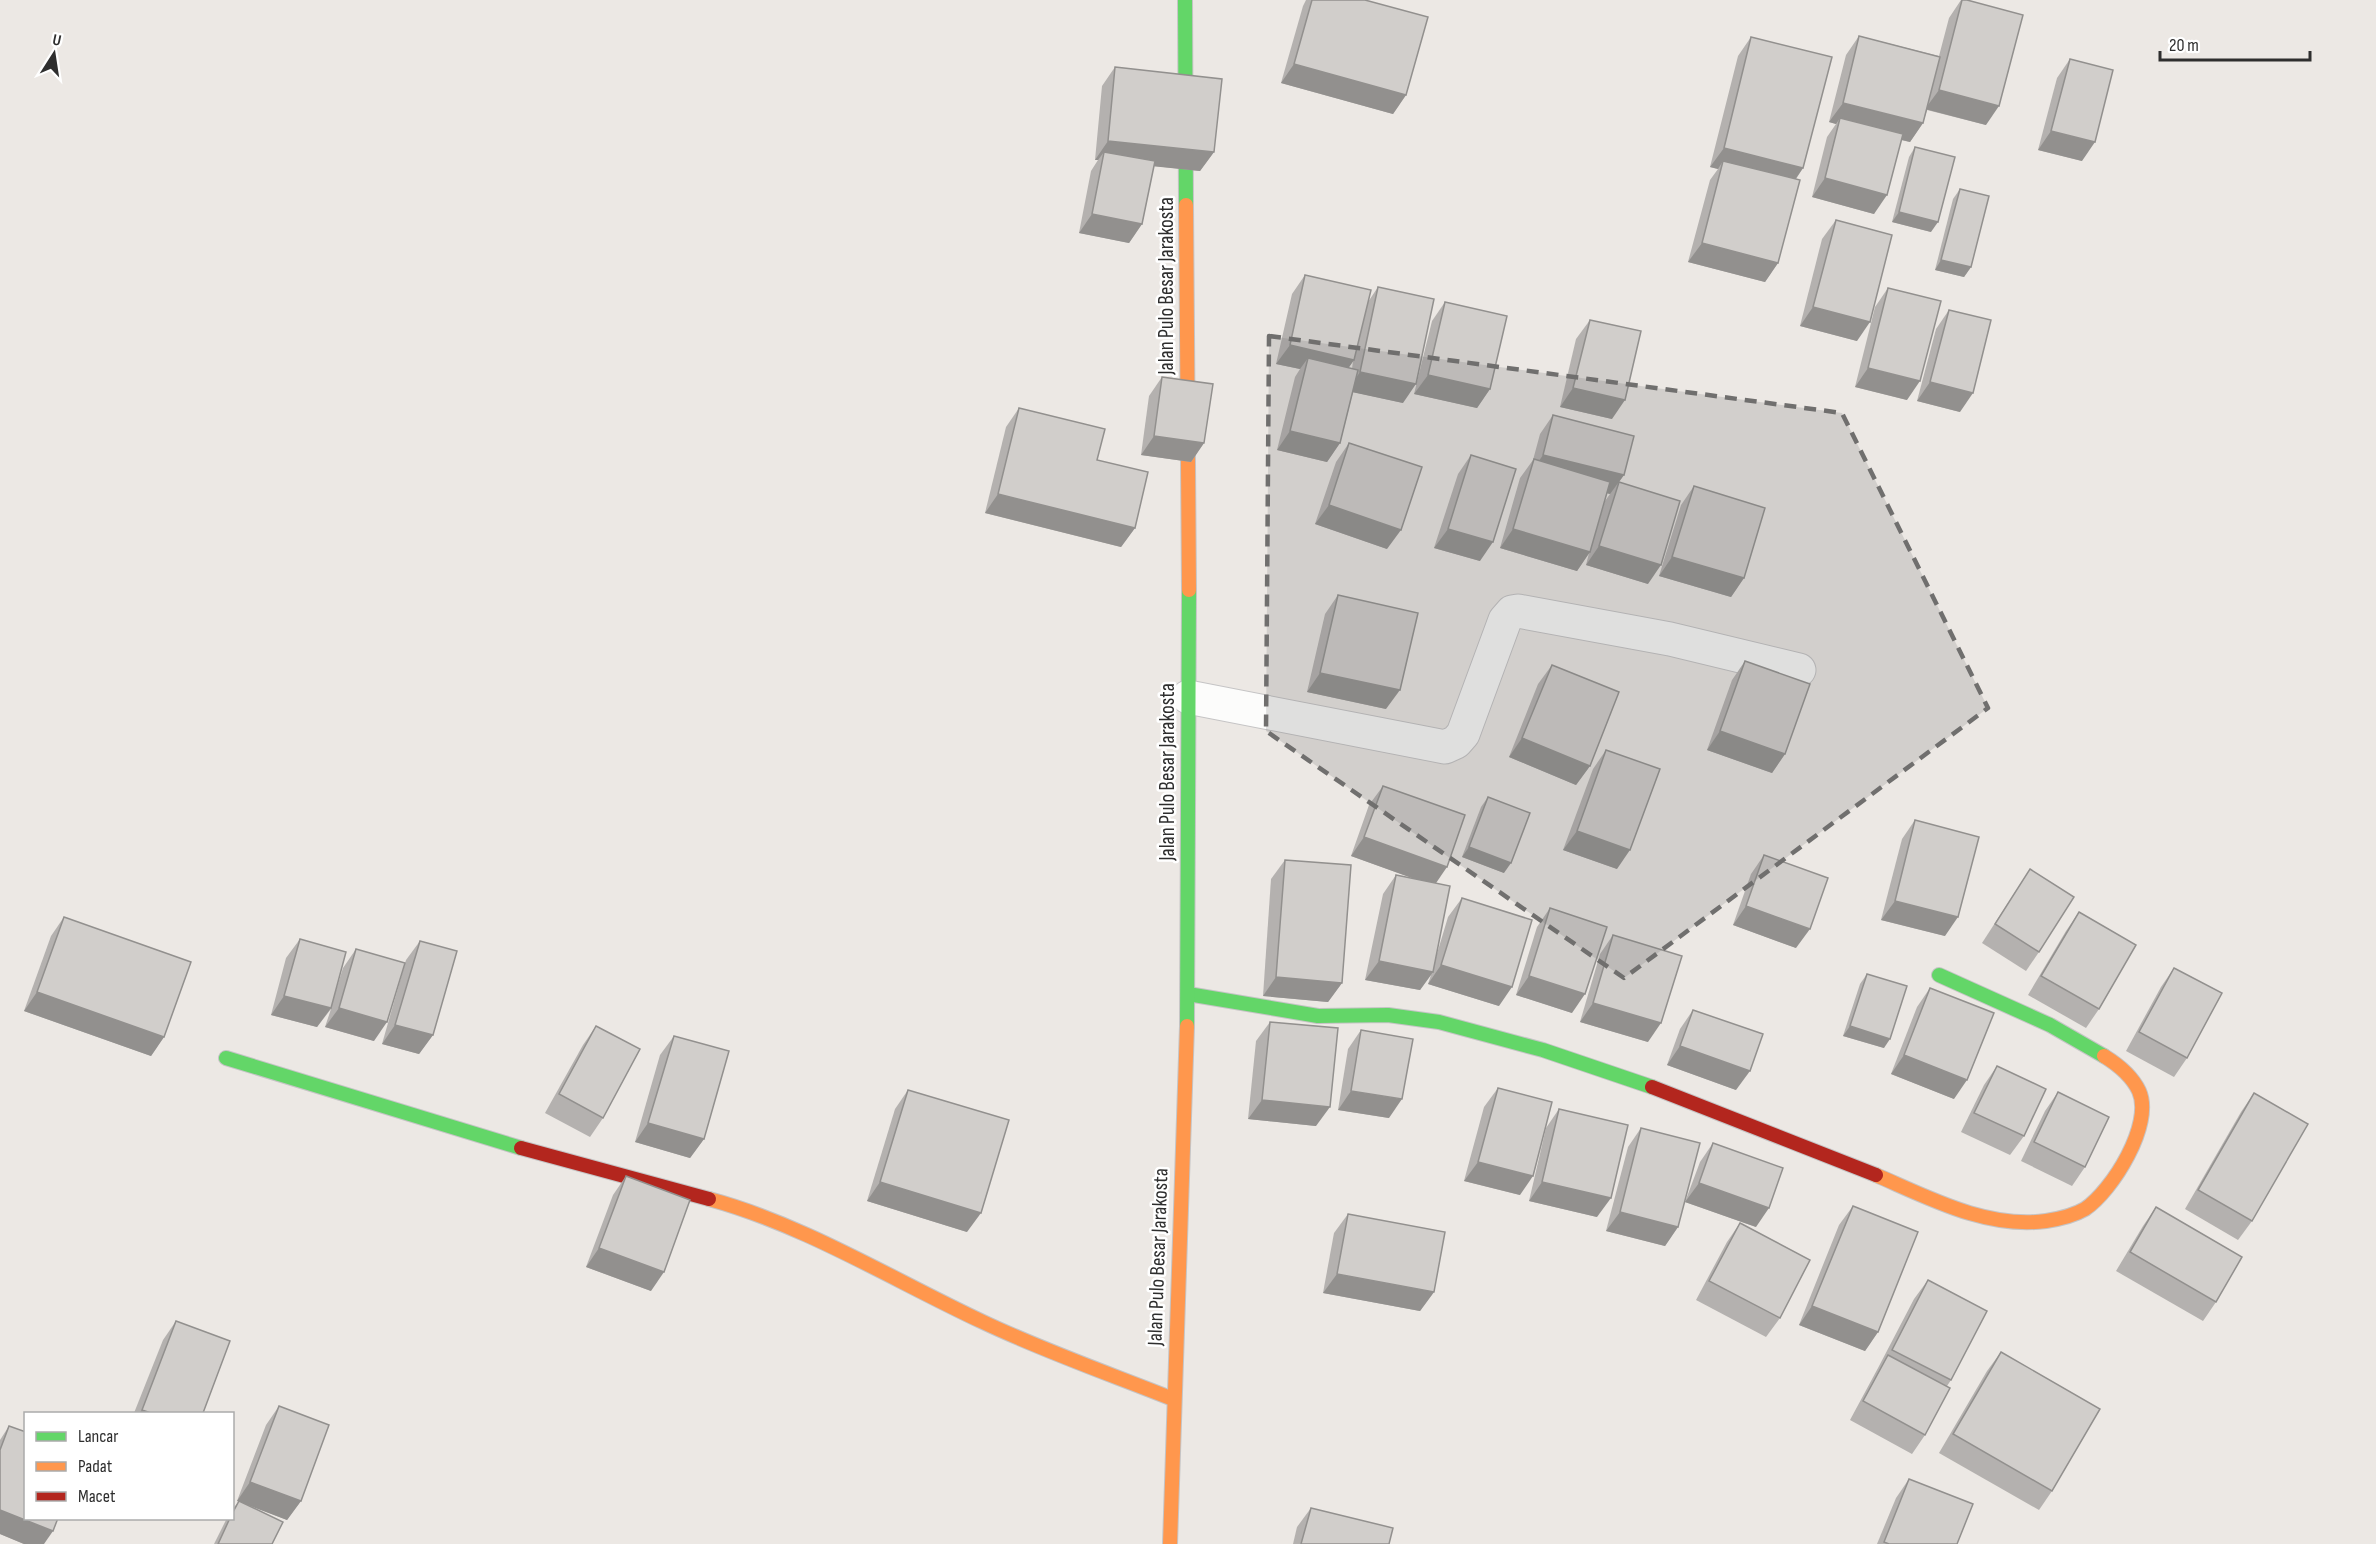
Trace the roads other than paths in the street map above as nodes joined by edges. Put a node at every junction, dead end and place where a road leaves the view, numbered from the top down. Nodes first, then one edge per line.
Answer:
1 (1185, 0) edge
2 (1799, 670) dead end
3 (1188, 697) junction
4 (1939, 975) dead end
5 (1188, 994) junction
6 (226, 1058) dead end
7 (1173, 1399) junction
8 (1170, 1544) edge

1 - 3 street, Jalan Pulo Besar Jarakosta
2 - 3 street
3 - 5 street, Jalan Pulo Besar Jarakosta
4 - 5 street
5 - 7 street, Jalan Pulo Besar Jarakosta
6 - 7 street
7 - 8 street, Jalan Pulo Besar Jarakosta

